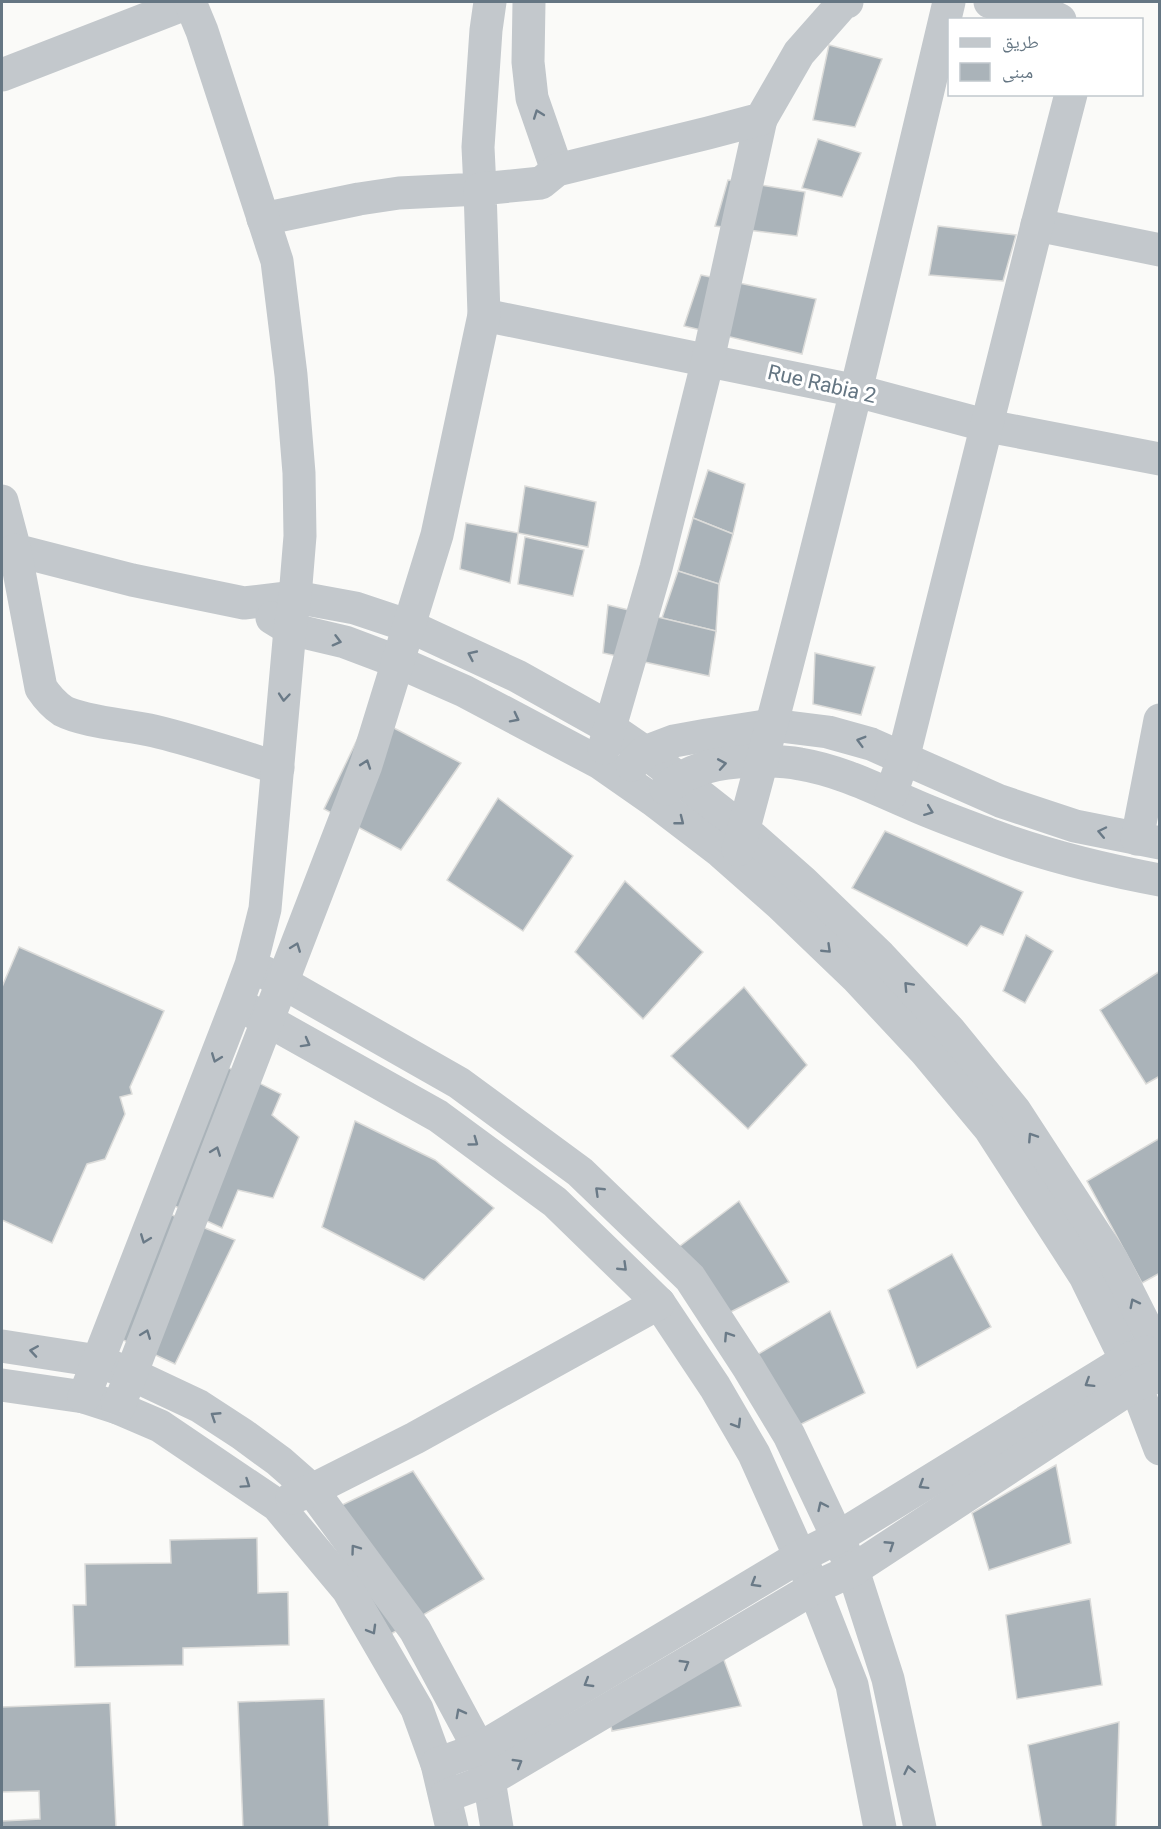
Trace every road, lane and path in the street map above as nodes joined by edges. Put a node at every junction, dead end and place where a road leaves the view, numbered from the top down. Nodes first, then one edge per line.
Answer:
1 (190, 2) edge
2 (490, 2) edge
3 (529, 2) edge
4 (949, 2) edge
5 (990, 2) edge
6 (1074, 2) edge
7 (833, 8) edge
8 (1056, 18) edge
9 (1070, 18) edge
10 (2, 75) edge
11 (1070, 96) edge
12 (761, 119) junction
13 (557, 170) junction
14 (480, 189) junction
15 (263, 219) junction
16 (1037, 225) junction
17 (1160, 250) edge
18 (484, 315) junction
19 (708, 360) junction
20 (857, 391) junction
21 (988, 426) junction
22 (1160, 459) edge
23 (2, 501) edge
24 (15, 550) junction
25 (296, 597) junction
26 (244, 603) junction
27 (409, 626) junction
28 (290, 628) junction
29 (398, 662) junction
30 (1160, 720) edge
31 (772, 725) junction
32 (610, 728) junction
33 (645, 752) junction
34 (903, 759) junction
35 (763, 760) junction
36 (278, 768) junction
37 (610, 769) junction
38 (678, 778) junction
39 (891, 794) junction
40 (653, 800) junction
41 (744, 830) junction
42 (1148, 841) edge
43 (734, 863) junction
44 (1160, 880) edge
45 (251, 965) junction
46 (283, 981) junction
47 (237, 1003) junction
48 (267, 1020) junction
49 (659, 1303) junction
50 (2, 1346) edge
51 (98, 1361) junction
52 (1149, 1362) edge
53 (131, 1374) junction
54 (2, 1385) edge
55 (84, 1397) junction
56 (118, 1408) junction
57 (1160, 1449) edge
58 (312, 1490) junction
59 (277, 1505) junction
60 (837, 1538) junction
61 (799, 1557) junction
62 (853, 1570) junction
63 (814, 1588) junction
64 (479, 1749) junction
65 (437, 1764) junction
66 (489, 1780) junction
67 (446, 1796) junction
68 (452, 1827) edge
69 (497, 1827) edge
70 (880, 1827) edge
71 (920, 1827) edge

1 - 10 street
1 - 15 street
2 - 14 street
13 -> 3 street
4 - 20 street
5 - 8 street
6 - 9 street
7 - 12 street
11 - 16 street
12 - 13 street
12 - 19 street
13 - 14 street
14 - 15 street
14 - 18 street
15 - 25 street
16 - 17 street
16 - 21 street
18 - 19 street, Rue Rabia 2
18 - 27 street
19 - 20 street, Rue Rabia 2
19 - 32 street
20 - 21 street, Rue Rabia 2
20 - 31 street
21 - 22 street, Rue Rabia 2
21 - 34 street
23 - 24 street
24 - 26 street
24 - 36 street
25 - 26 street
25 - 27 street
25 - 28 street
26 - 28 street
27 - 29 street
32 -> 27 street
28 -> 29 street
28 -> 36 street
29 -> 37 street
46 -> 29 street
30 - 42 street
31 - 33 street
34 -> 31 street
31 - 35 street
32 - 33 street
32 - 37 street
33 - 37 street
33 - 38 street
34 - 39 street
42 -> 34 street
38 -> 35 street
35 - 39 street
35 - 41 street
36 - 45 street
37 - 40 street
38 - 40 street
38 - 41 street
39 -> 44 street
40 -> 43 street
41 - 43 street
52 -> 41 street
43 -> 52 street
45 - 46 street
45 - 47 street
46 - 48 street
60 -> 46 street
47 - 48 street
47 -> 51 street
48 -> 49 street
53 -> 48 street
49 - 58 street
49 -> 61 street
51 -> 50 street
51 - 53 street
51 - 55 street
52 - 57 street
52 -> 60 street
62 -> 52 street
53 - 56 street
58 -> 53 street
54 - 55 street
55 - 56 street
56 -> 59 street
58 - 59 street
64 -> 58 street
59 -> 65 street
60 - 61 street
60 - 62 street
61 - 63 street
61 -> 64 street
62 - 63 street
71 -> 62 street
66 -> 63 street
63 - 70 street
64 - 65 street
64 - 66 street
65 - 67 street
66 - 67 street
66 - 69 street
67 - 68 street

